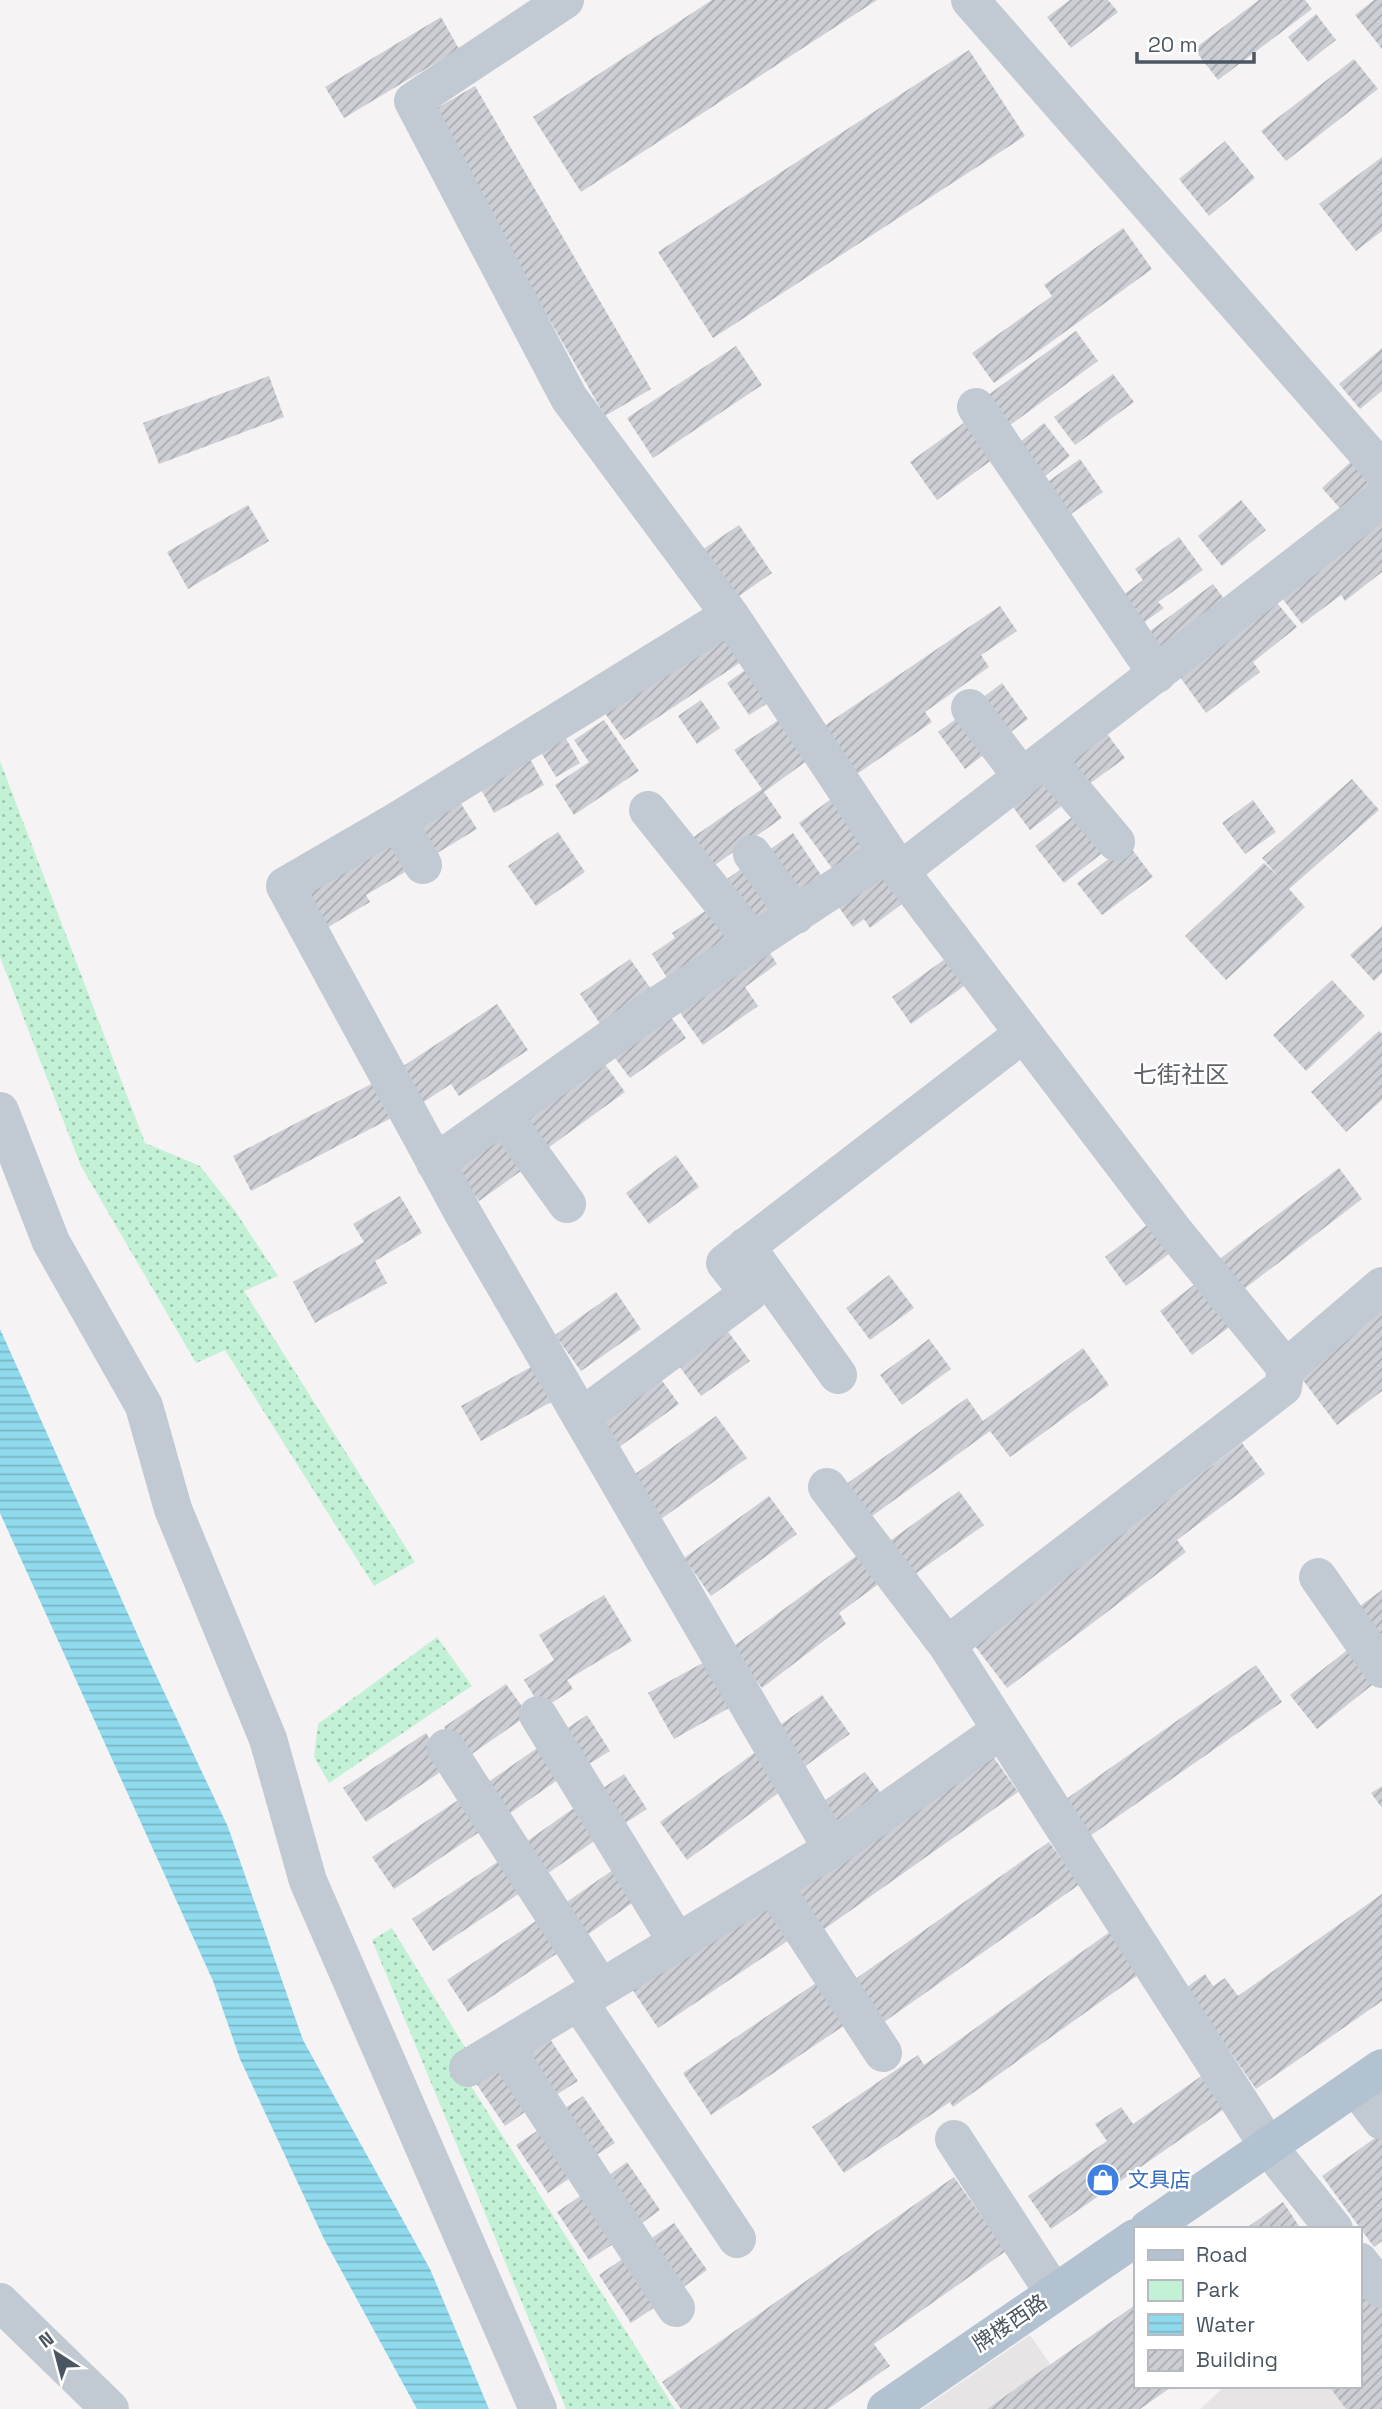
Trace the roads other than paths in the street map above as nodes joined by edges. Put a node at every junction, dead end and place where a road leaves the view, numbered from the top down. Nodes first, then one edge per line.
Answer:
1 (565, 0) edge
2 (970, 0) edge
3 (976, 407) dead end
4 (1382, 470) edge
5 (1382, 499) edge
6 (730, 615) junction
7 (1157, 674) junction
8 (970, 708) dead end
9 (1034, 768) junction
10 (648, 810) dead end
11 (397, 821) junction
12 (1116, 842) dead end
13 (752, 854) dead end
14 (894, 862) junction
15 (423, 865) dead end
16 (796, 915) junction
17 (753, 941) junction
18 (1023, 1034) junction
19 (0, 1111) edge
20 (503, 1115) junction
21 (435, 1163) junction
22 (567, 1204) dead end
23 (746, 1246) junction
24 (1382, 1286) edge
25 (1286, 1368) junction
26 (838, 1375) dead end
27 (581, 1417) junction
28 (827, 1487) dead end
29 (1318, 1577) dead end
30 (947, 1645) junction
31 (1382, 1669) edge
32 (538, 1715) dead end
33 (1001, 1730) junction
34 (446, 1748) dead end
35 (832, 1849) junction
36 (773, 1885) junction
37 (677, 1942) junction
38 (590, 1995) junction
39 (504, 2047) junction
40 (883, 2053) dead end
41 (468, 2068) dead end
42 (1369, 2077) edge
43 (1382, 2121) edge
44 (954, 2139) dead end
45 (1268, 2146) junction
46 (1151, 2227) edge
47 (1332, 2227) edge
48 (737, 2239) dead end
49 (1134, 2239) edge
50 (1361, 2264) edge
51 (1382, 2290) edge
52 (1054, 2293) junction
53 (0, 2302) edge
54 (676, 2308) dead end
55 (110, 2409) edge
56 (538, 2409) edge
57 (886, 2409) edge

1 - 6 street
2 - 4 street
3 - 7 street
5 - 7 street
6 - 11 street
6 - 14 street
7 - 9 street
8 - 9 street
9 - 12 street
9 - 14 street
10 - 17 street
11 - 15 street
11 - 21 street
13 - 16 street
14 - 16 street
14 - 18 street
16 - 17 street
17 - 20 street
18 - 23 street
18 - 25 street
19 - 56 street
20 - 21 street
20 - 22 street
21 - 27 street
23 - 26 street
23 - 27 street
24 - 25 street
25 - 30 street
27 - 35 street
28 - 30 street
29 - 31 street
30 - 33 street
32 - 37 street
33 - 35 street
33 - 45 street
34 - 38 street
35 - 36 street
36 - 37 street
36 - 40 street
37 - 38 street
38 - 39 street
38 - 48 street
39 - 41 street
39 - 54 street
42 - 43 street
42 - 45 main road
44 - 52 street
45 - 46 main road
45 - 47 street
49 - 52 main road, 牌楼西路
50 - 51 street
52 - 57 main road, 牌楼西路
53 - 55 street

